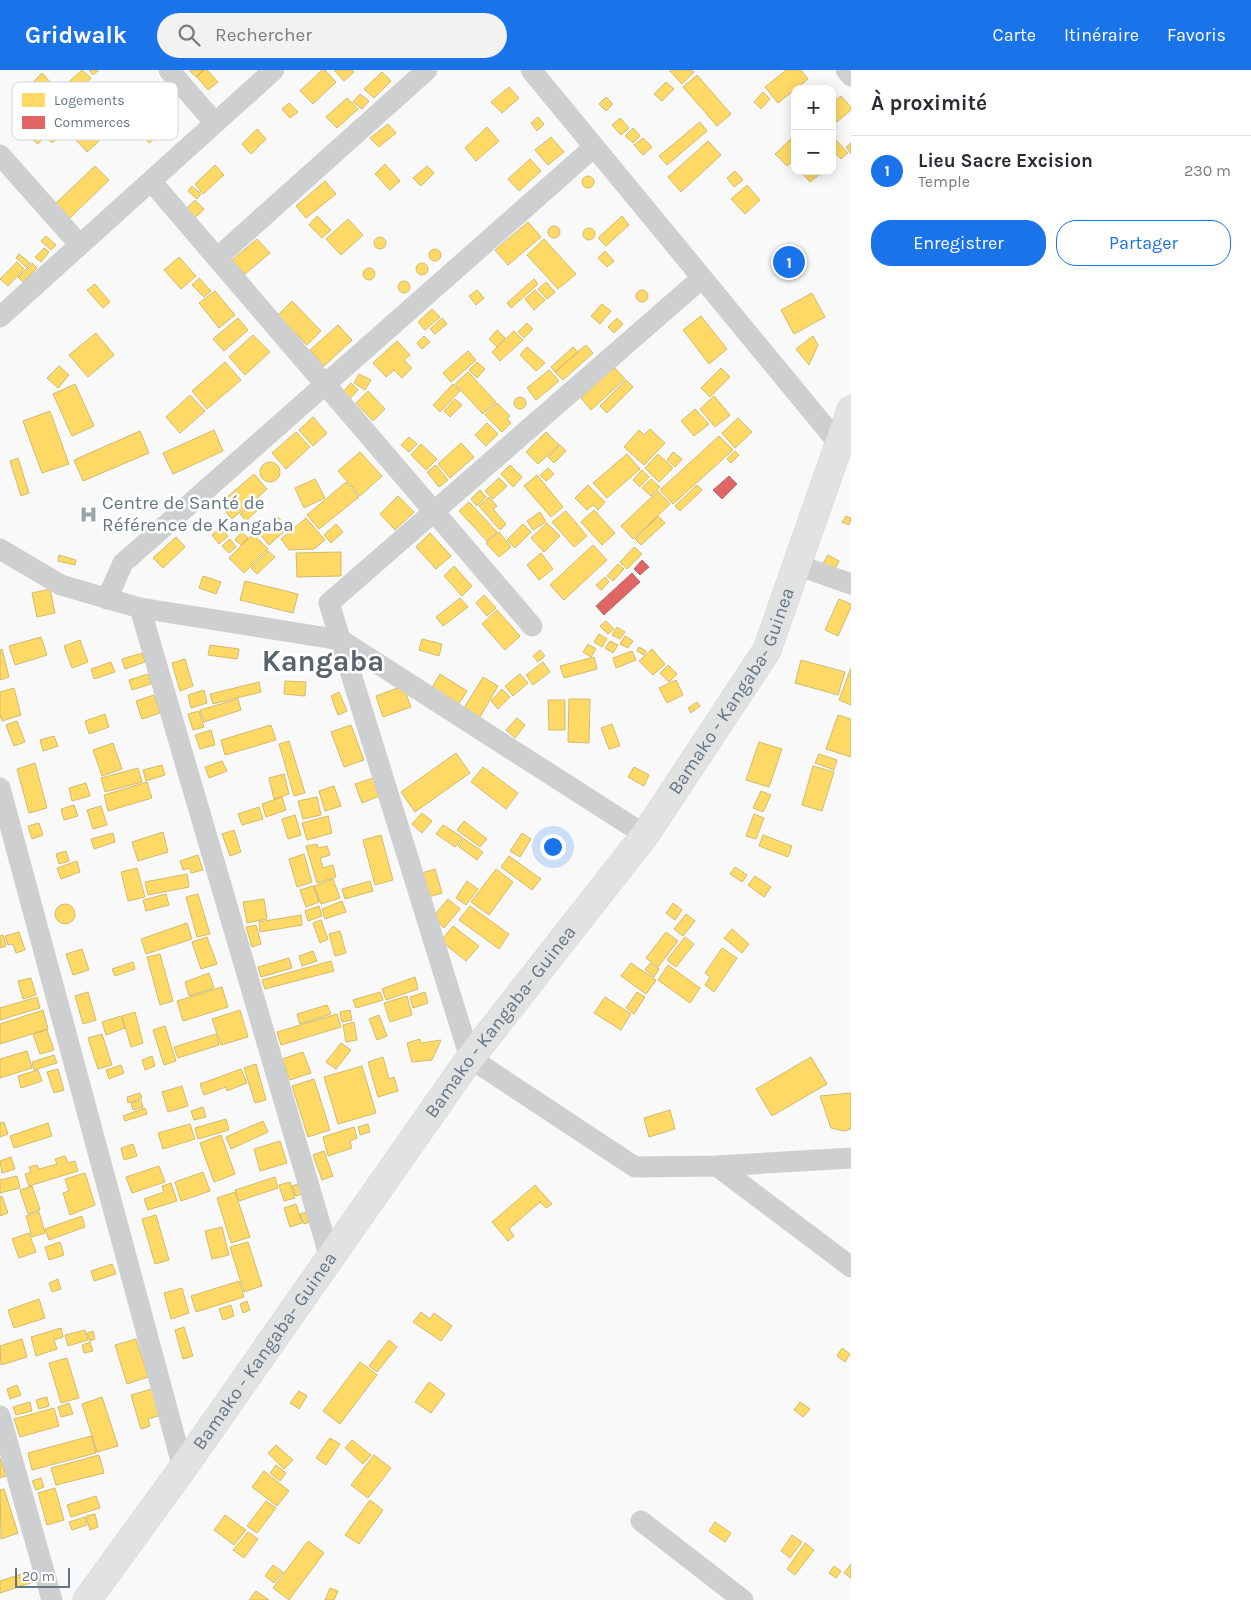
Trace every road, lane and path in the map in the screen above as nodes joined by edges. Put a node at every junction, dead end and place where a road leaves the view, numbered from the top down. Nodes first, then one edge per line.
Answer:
1 (169, 70) edge
2 (274, 70) edge
3 (427, 70) edge
4 (531, 70) edge
5 (846, 70) edge
6 (851, 76) edge
7 (215, 123) junction
8 (594, 147) junction
9 (0, 155) edge
10 (151, 181) junction
11 (80, 245) junction
12 (217, 258) junction
13 (702, 278) junction
14 (0, 317) edge
15 (325, 384) junction
16 (851, 410) edge
17 (838, 444) junction
18 (434, 512) junction
19 (0, 549) edge
20 (797, 565) junction
21 (851, 584) edge
22 (106, 599) junction
23 (140, 608) junction
24 (532, 626) dead end
25 (341, 640) junction
26 (0, 788) edge
27 (645, 835) junction
28 (470, 1058) junction
29 (851, 1158) edge
30 (717, 1166) junction
31 (330, 1258) junction
32 (851, 1267) edge
33 (0, 1416) edge
34 (183, 1468) junction
35 (641, 1521) dead end
36 (52, 1600) edge
37 (87, 1600) edge
38 (743, 1600) edge

1 - 7 street
2 - 7 street
3 - 12 street
4 - 8 street
5 - 6 street
7 - 10 street
8 - 13 street
8 - 15 street
9 - 11 street
10 - 11 street
10 - 12 street
11 - 14 street
12 - 15 street
13 - 17 street
13 - 18 street
15 - 18 street
15 - 22 street
16 - 17 main road, Bamako - Kangaba- Guinea
17 - 20 main road, Bamako - Kangaba- Guinea
18 - 24 street
18 - 25 street
19 - 22 street
20 - 21 street
20 - 27 main road, Bamako - Kangaba- Guinea
22 - 23 street
23 - 25 street
23 - 31 street
25 - 27 street
25 - 28 street
26 - 34 street
27 - 28 main road, Bamako - Kangaba- Guinea
28 - 30 street
28 - 31 main road, Bamako - Kangaba- Guinea
29 - 30 street
30 - 32 street
31 - 34 main road, Bamako - Kangaba- Guinea
33 - 36 street
34 - 37 main road, Bamako - Kangaba- Guinea
35 - 38 street

